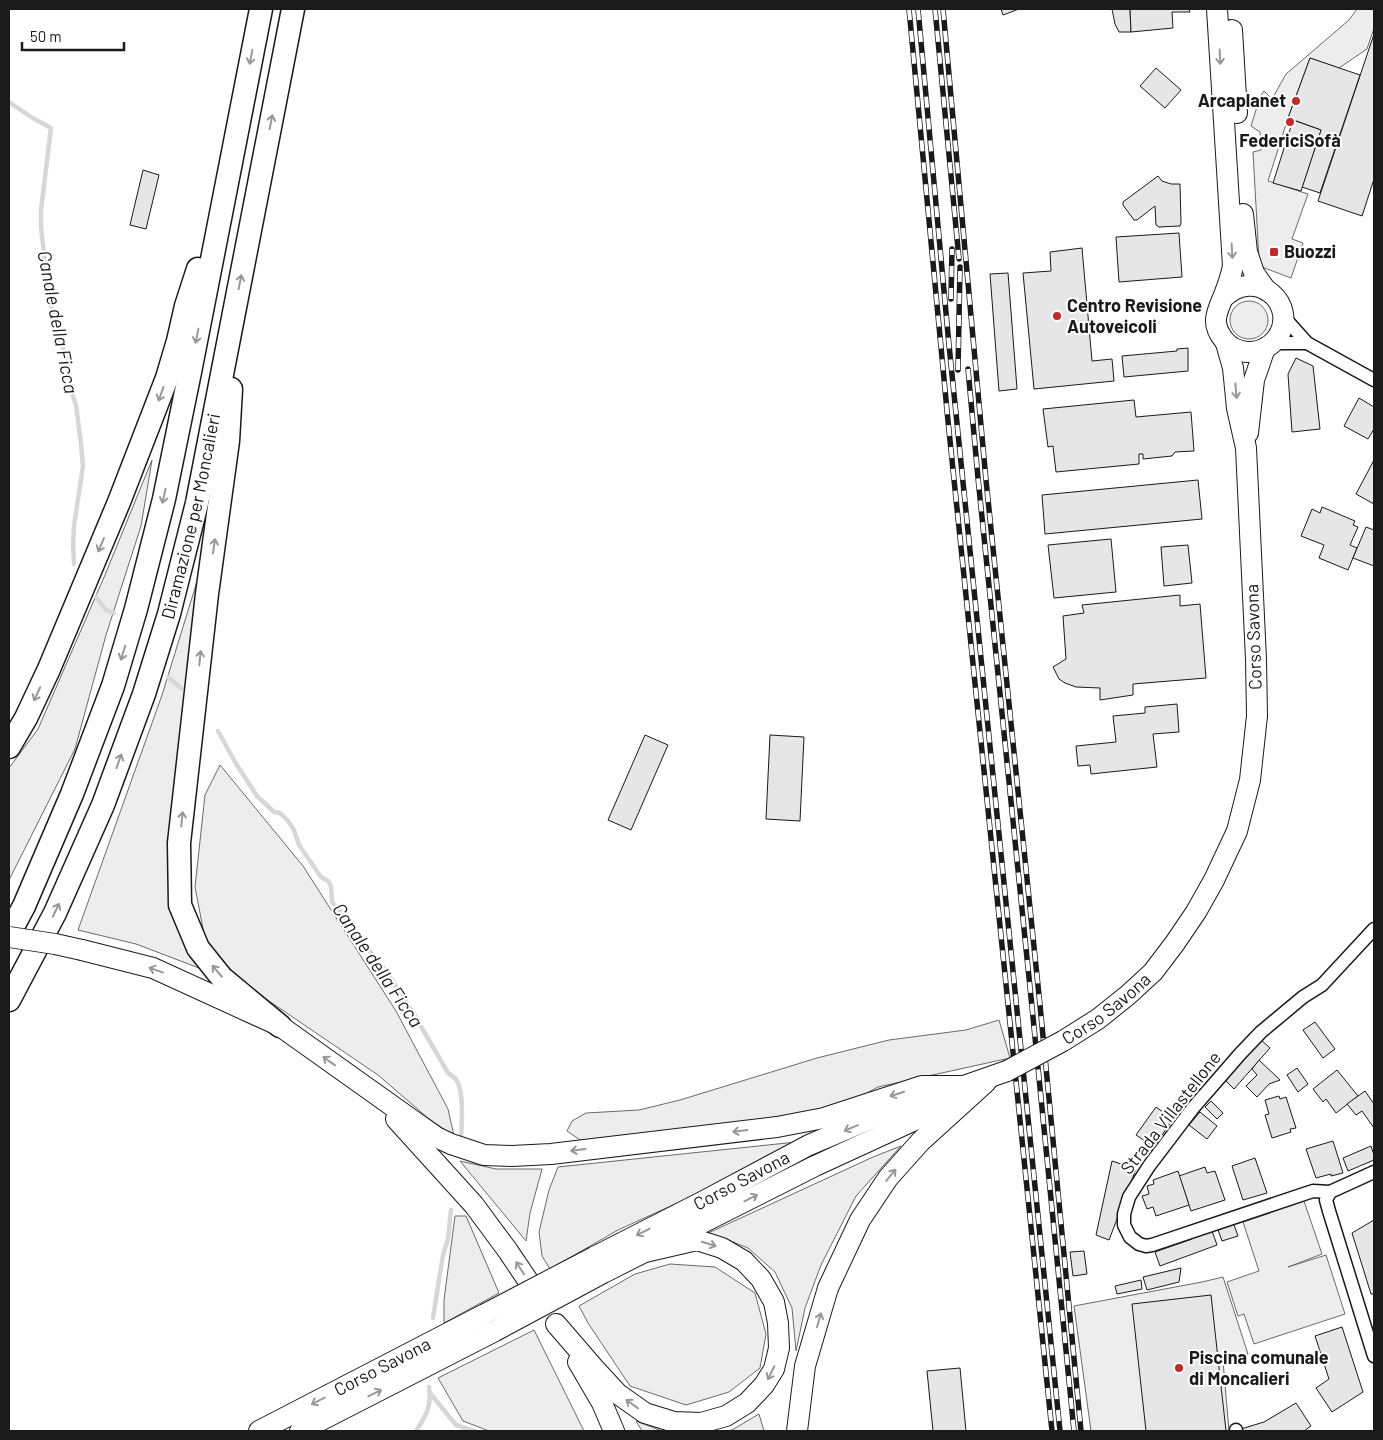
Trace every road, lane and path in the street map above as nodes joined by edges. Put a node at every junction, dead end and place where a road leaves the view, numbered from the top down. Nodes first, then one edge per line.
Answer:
1 (261, 9) edge
2 (293, 9) edge
3 (1217, 9) edge
4 (1231, 9) edge
5 (227, 180) junction
6 (1266, 290) junction
7 (1223, 298) junction
8 (234, 313) junction
9 (1282, 315) junction
10 (1226, 343) junction
11 (1307, 344) junction
12 (1269, 346) junction
13 (1374, 380) edge
14 (1246, 448) junction
15 (9, 747) edge
16 (1374, 929) edge
17 (9, 935) edge
18 (9, 1000) edge
19 (280, 1026) junction
20 (368, 1089) junction
21 (965, 1092) junction
22 (1374, 1172) edge
23 (1330, 1192) junction
24 (645, 1252) junction
25 (598, 1265) junction
26 (490, 1323) junction
27 (556, 1324) junction
28 (1374, 1356) edge
29 (259, 1431) edge
30 (300, 1431) edge
31 (614, 1431) edge
32 (797, 1431) edge

1 -> 5 highway, Diramazione per Moncalieri
8 -> 2 highway, Diramazione per Moncalieri
3 -> 7 main road
4 - 6 main road
5 -> 15 highway
5 -> 17 highway, Diramazione per Moncalieri
6 - 7 main road
6 - 9 main road
7 - 10 main road
18 -> 8 highway, Diramazione per Moncalieri
19 -> 8 highway
9 - 11 street
9 - 12 main road
10 - 12 main road
10 -> 14 main road, Corso Savona
11 - 12 street
11 - 13 street
12 - 14 main road, Corso Savona
14 - 21 main road, Corso Savona, bridge
16 - 23 street, Strada Villastellone
19 -> 17 main road, bridge
20 -> 19 main road
21 -> 20 main road
27 -> 20 main road
24 -> 21 main road, Corso Savona
21 -> 25 main road, Corso Savona
32 -> 21 main road
22 - 23 street, Strada Villastellone
23 - 28 street
24 - 25 main road, Corso Savona
24 -> 27 main road
25 - 26 main road, Corso Savona, bridge
26 -> 29 main road, Corso Savona
30 -> 26 main road, Corso Savona
27 - 31 main road

